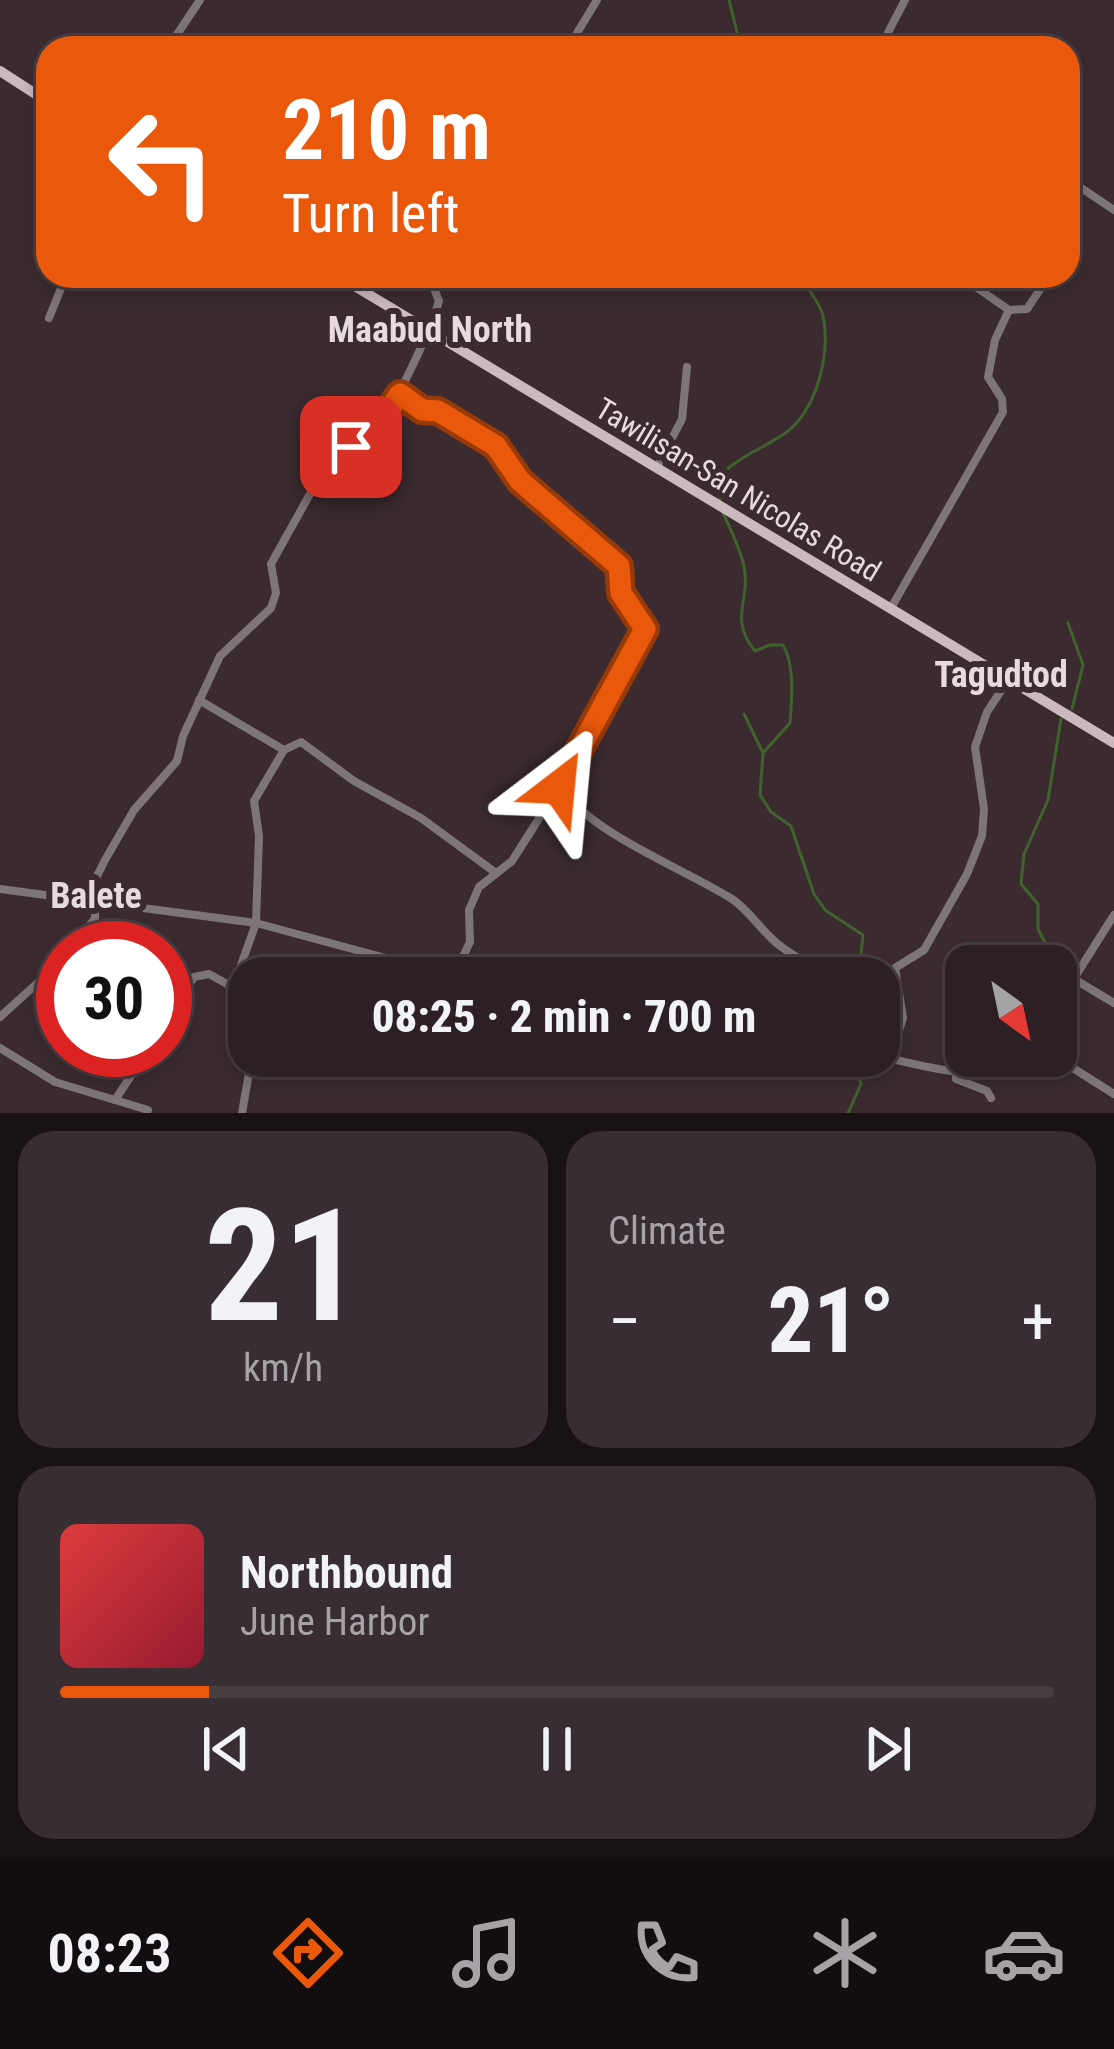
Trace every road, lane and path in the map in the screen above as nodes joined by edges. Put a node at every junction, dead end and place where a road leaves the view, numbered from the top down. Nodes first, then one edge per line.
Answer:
1 (200, 0) edge
2 (597, 0) edge
3 (905, 0) edge
4 (176, 36) edge
5 (575, 36) edge
6 (886, 36) edge
7 (0, 71) edge
8 (36, 94) edge
9 (1080, 187) edge
10 (1114, 210) edge
11 (61, 288) edge
12 (358, 288) edge
13 (433, 288) edge
14 (977, 288) edge
15 (1040, 288) edge
16 (1009, 310) junction
17 (50, 318) dead end
18 (429, 332) junction
19 (687, 368) dead end
20 (400, 394) junction
21 (656, 468) junction
22 (890, 609) junction
23 (1008, 680) junction
24 (199, 700) junction
25 (1114, 742) edge
26 (284, 751) junction
27 (559, 787) junction
28 (496, 873) junction
29 (0, 889) edge
30 (95, 899) junction
31 (1114, 915) edge
32 (93, 921) edge
33 (256, 923) junction
34 (244, 957) edge
35 (379, 957) edge
36 (464, 957) edge
37 (798, 957) edge
38 (900, 965) edge
39 (1077, 974) edge
40 (192, 979) edge
41 (1077, 981) edge
42 (228, 983) edge
43 (36, 984) edge
44 (1114, 1003) edge
45 (0, 1017) edge
46 (0, 1048) edge
47 (900, 1060) edge
48 (945, 1069) edge
49 (1077, 1071) edge
50 (130, 1077) edge
51 (248, 1077) edge
52 (956, 1077) edge
53 (1114, 1094) edge
54 (991, 1098) dead end
55 (115, 1100) junction
56 (148, 1110) edge
57 (242, 1113) edge

1 - 4 street
2 - 5 street
3 - 6 street
7 - 8 main road
9 - 10 street
11 - 17 street
12 - 18 main road, Tawilisan-San Nicolas Road
13 - 18 street
14 - 16 street
15 - 16 street
16 - 22 street
18 - 20 street
18 - 21 main road, Tawilisan-San Nicolas Road
19 - 21 street
20 - 24 street
20 - 27 street
21 - 22 main road, Tawilisan-San Nicolas Road
22 - 23 main road, Tawilisan-San Nicolas Road
23 - 25 main road, Tawilisan-San Nicolas Road
23 - 38 street
24 - 26 street
24 - 30 street
26 - 28 street
26 - 33 street
27 - 28 street
27 - 37 street
28 - 36 street
29 - 30 street
30 - 32 street
30 - 33 street
31 - 39 street
33 - 34 street
33 - 35 street
40 - 42 street
41 - 44 street
43 - 45 street
46 - 55 street
47 - 48 street
49 - 53 street
50 - 55 street
51 - 57 street
52 - 54 street
55 - 56 street

